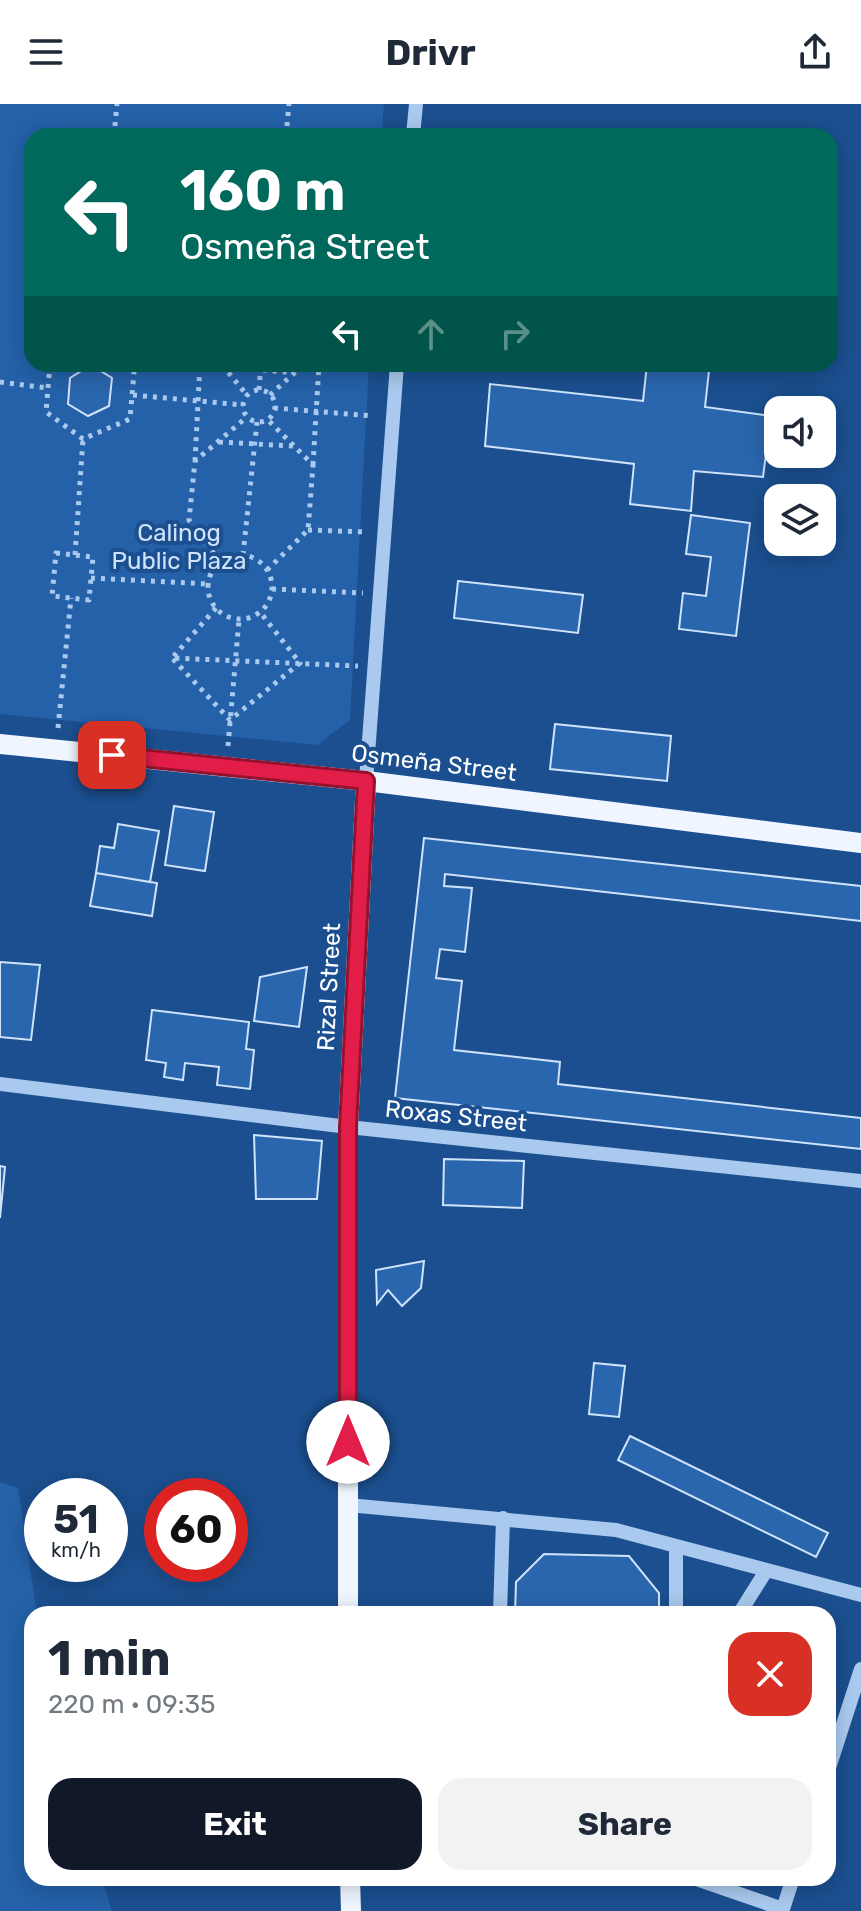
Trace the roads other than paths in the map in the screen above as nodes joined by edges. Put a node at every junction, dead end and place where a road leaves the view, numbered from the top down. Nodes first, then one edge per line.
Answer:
1 (416, 104) edge
2 (414, 128) edge
3 (396, 372) edge
4 (0, 744) edge
5 (366, 781) junction
6 (861, 843) edge
7 (0, 1084) edge
8 (348, 1127) junction
9 (861, 1181) edge
10 (348, 1505) junction
11 (503, 1518) junction
12 (676, 1547) junction
13 (766, 1571) junction
14 (861, 1595) edge
15 (348, 1606) edge
16 (500, 1606) edge
17 (676, 1606) edge
18 (744, 1606) edge
19 (861, 1669) edge
20 (836, 1746) edge
21 (350, 1886) edge
22 (716, 1886) edge
23 (790, 1886) edge
24 (351, 1911) edge

1 - 2 street
3 - 5 street, Rizal Street
4 - 5 main road, Osmeña Street
5 - 6 main road, Osmeña Street
5 - 8 main road, Rizal Street
7 - 8 street, Roxas Street
8 - 9 street, Roxas Street
8 - 10 main road, Rizal Street
10 - 11 street
10 - 15 main road, Rizal Street
11 - 12 street
11 - 16 street
12 - 13 street
12 - 17 street
13 - 14 street
13 - 18 street
19 - 20 street
21 - 24 main road
22 - 23 street

